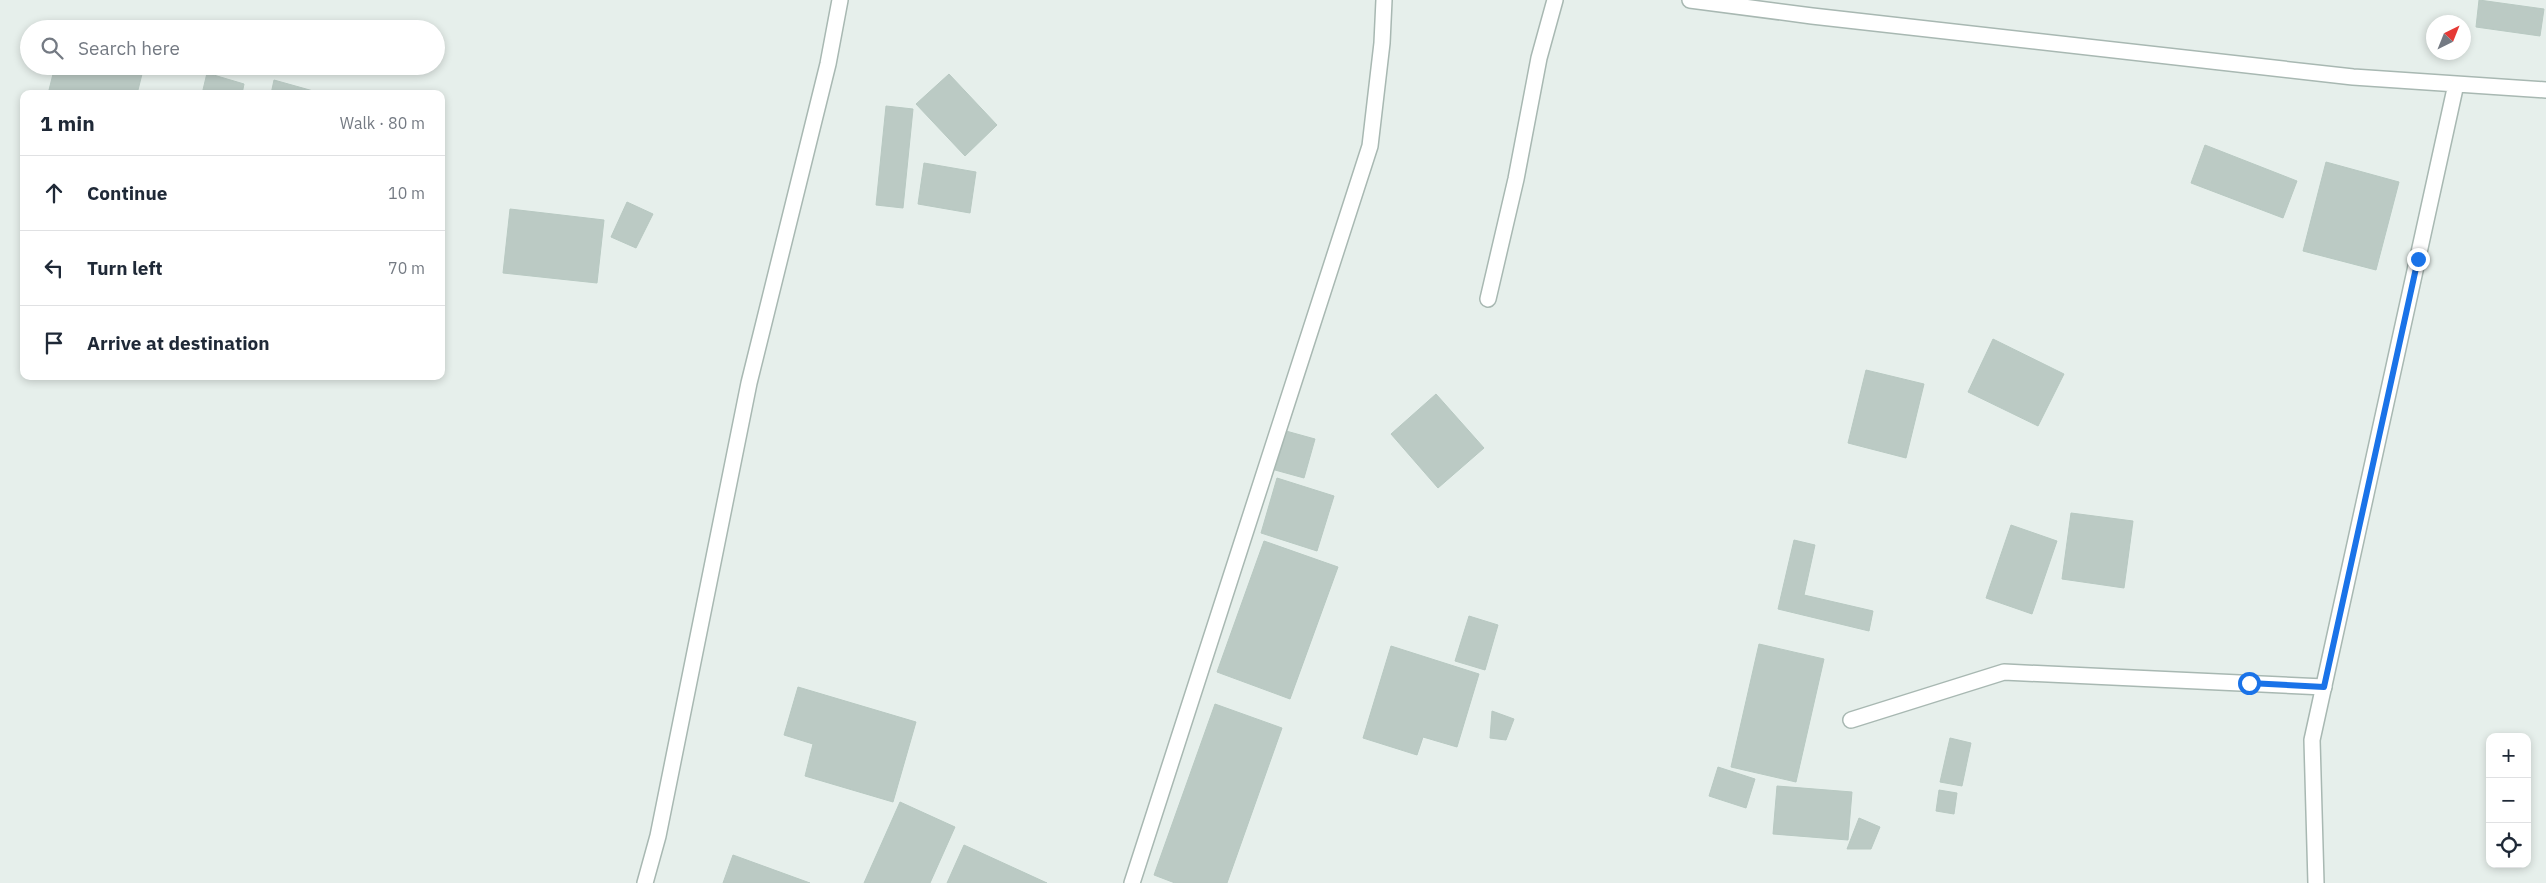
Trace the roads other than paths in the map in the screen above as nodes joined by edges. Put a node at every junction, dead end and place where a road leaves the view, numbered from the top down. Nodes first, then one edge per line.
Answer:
1 (840, 0) edge
2 (1384, 0) edge
3 (1555, 0) edge
4 (1690, 0) edge
5 (2456, 84) junction
6 (2546, 90) edge
7 (1488, 299) dead end
8 (2324, 687) junction
9 (1851, 720) dead end
10 (645, 883) edge
11 (1132, 883) edge
12 (2316, 883) edge

1 - 10 street
2 - 11 street
3 - 7 street
4 - 5 street
5 - 6 street
5 - 8 street
8 - 9 street
8 - 12 street

